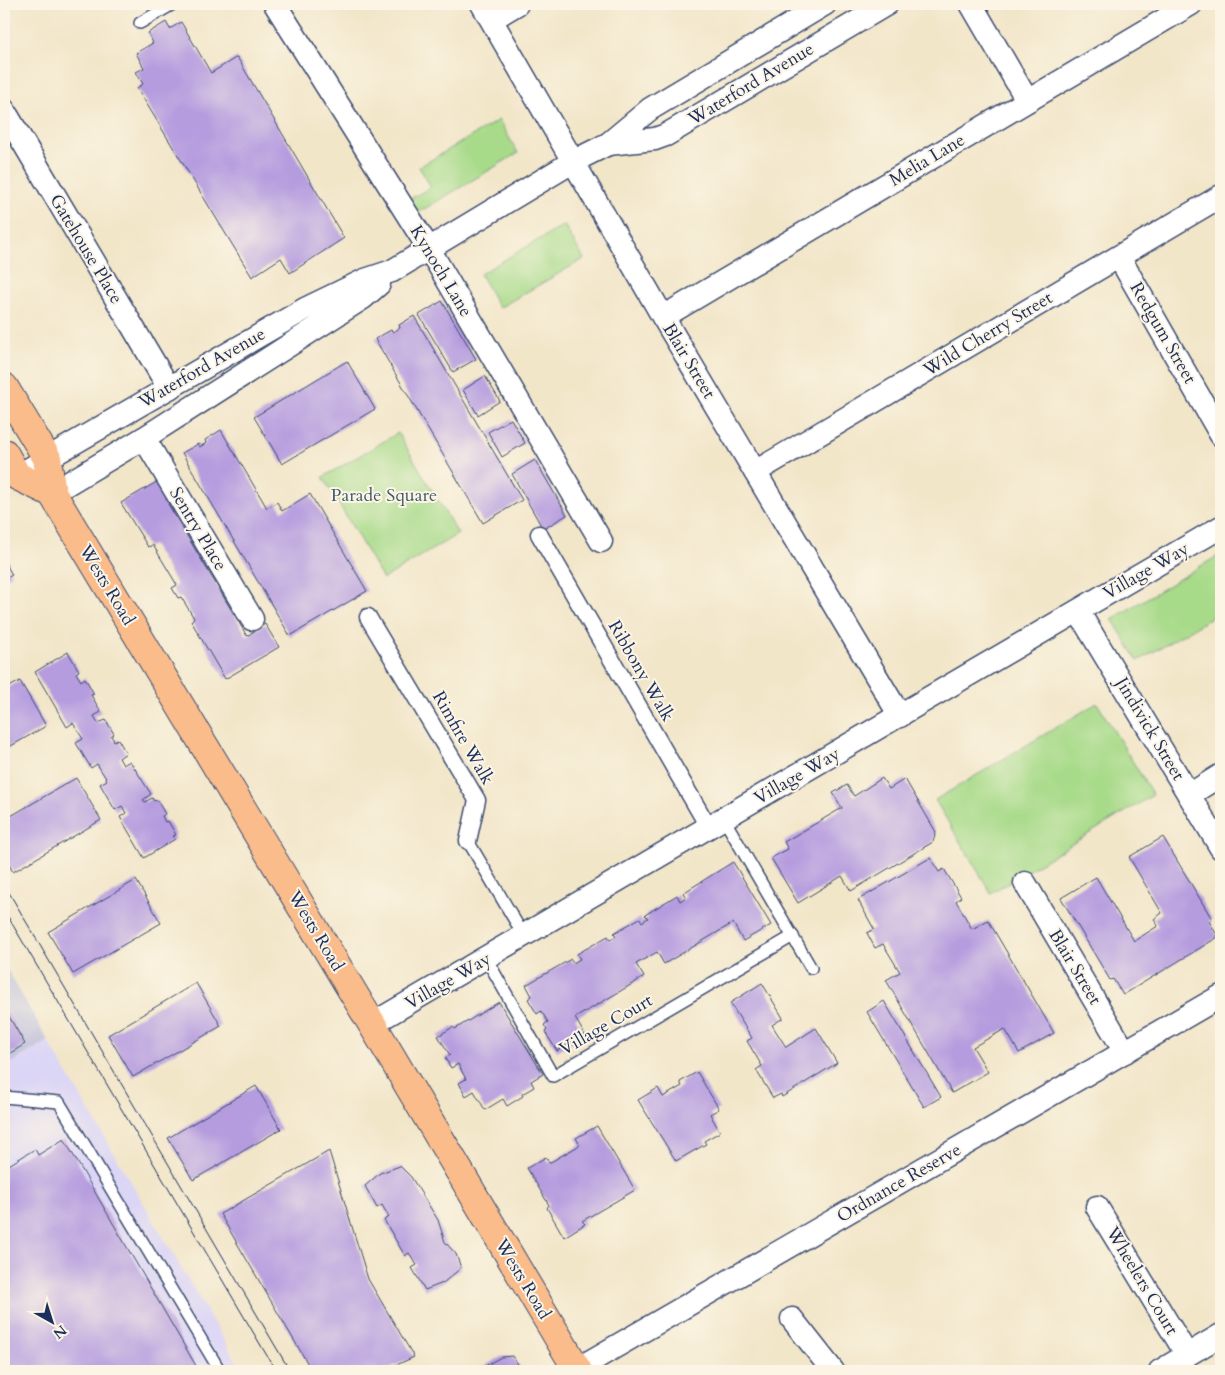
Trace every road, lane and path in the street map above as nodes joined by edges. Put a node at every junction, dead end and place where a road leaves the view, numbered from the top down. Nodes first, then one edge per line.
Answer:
1 (173, 4) edge
2 (275, 4) edge
3 (517, 4) edge
4 (825, 4) edge
5 (888, 4) edge
6 (970, 4) edge
7 (1191, 4) edge
8 (487, 11) edge
9 (140, 23) dead end
10 (1027, 100) junction
11 (4, 110) edge
12 (608, 144) junction
13 (574, 161) junction
14 (1221, 196) edge
15 (429, 249) junction
16 (1119, 257) junction
17 (392, 271) junction
18 (663, 317) junction
19 (4, 387) edge
20 (169, 388) junction
21 (1221, 435) edge
22 (144, 438) junction
23 (4, 453) edge
24 (47, 458) junction
25 (755, 472) junction
26 (17, 476) junction
27 (52, 493) junction
28 (1221, 527) edge
29 (539, 534) dead end
30 (601, 540) dead end
31 (1078, 611) junction
32 (368, 617) dead end
33 (252, 620) dead end
34 (900, 716) junction
35 (1221, 775) edge
36 (1189, 795) junction
37 (717, 823) junction
38 (468, 841) joint
39 (1221, 848) edge
40 (1025, 882) dead end
41 (524, 936) junction
42 (793, 936) junction
43 (486, 958) junction
44 (811, 968) dead end
45 (1221, 996) edge
46 (372, 1024) junction
47 (1125, 1052) junction
48 (4, 1097) edge
49 (1097, 1207) dead end
50 (792, 1319) dead end
51 (1221, 1335) edge
52 (1187, 1355) junction
53 (577, 1370) edge
54 (220, 1371) edge
55 (833, 1371) edge
56 (1160, 1371) edge

1 - 9 lane
2 - 15 street, Kynoch Lane
3 - 8 street
4 - 12 street, Waterford Avenue
5 - 12 street, Waterford Avenue
6 - 10 street
7 - 10 street, Melia Lane
8 - 13 street, Blair Street
10 - 18 street, Melia Lane
11 - 20 street, Gatehouse Place
12 - 13 street, Waterford Avenue
13 - 15 street, Waterford Avenue
13 - 18 street, Blair Street
14 - 16 street, Wild Cherry Street
15 - 17 street, Waterford Avenue
15 - 30 street, Kynoch Lane
16 - 21 street, Redgum Street
16 - 25 street, Wild Cherry Street
17 - 20 street, Waterford Avenue
17 - 22 street, Waterford Avenue
18 - 25 street, Blair Street
19 - 24 main road, Wests Road
20 - 24 street, Waterford Avenue
22 - 27 street, Waterford Avenue
22 - 33 street, Sentry Place
23 - 26 main road
24 - 26 street, Waterford Avenue
24 - 27 main road, Wests Road
25 - 34 street, Blair Street
26 - 27 main road
27 - 46 main road, Wests Road
28 - 31 street, Village Way
29 - 37 street, Ribbony Walk
31 - 34 street, Village Way
31 - 36 street, Jindivick Street
32 - 38 street, Rimfire Walk
34 - 37 street, Village Way
35 - 36 street
36 - 39 street, Jindivick Street
37 - 41 street, Village Way
37 - 42 lane
38 - 41 lane, Rimfire Walk
40 - 47 street, Blair Street
41 - 43 street, Village Way
42 - 43 lane, Village Court
42 - 44 lane
43 - 46 street, Village Way
45 - 47 street, Ordnance Reserve
46 - 53 main road, Wests Road
47 - 53 street, Ordnance Reserve
48 - 54 lane
49 - 52 street, Wheelers Court
50 - 55 street
51 - 52 street
52 - 56 street

